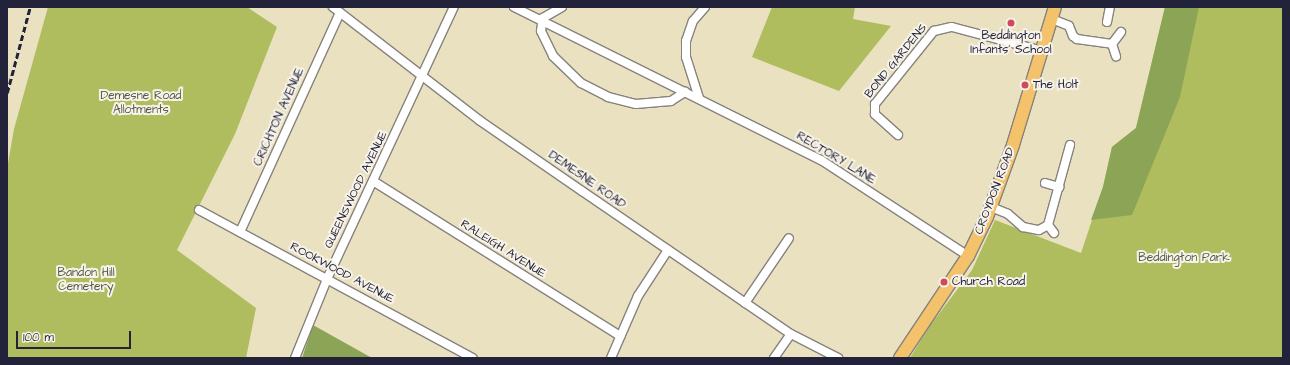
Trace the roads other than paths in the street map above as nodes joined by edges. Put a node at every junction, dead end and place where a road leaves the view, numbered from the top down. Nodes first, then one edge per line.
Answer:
1 (333, 7) edge
2 (454, 7) edge
3 (514, 7) edge
4 (562, 7) edge
5 (705, 7) edge
6 (1054, 7) edge
7 (1110, 7) edge
8 (340, 13) junction
9 (542, 20) junction
10 (1052, 20) junction
11 (1107, 22) dead end
12 (1121, 32) dead end
13 (1112, 44) junction
14 (1043, 50) junction
15 (1116, 56) dead end
16 (422, 77) junction
17 (685, 92) junction
18 (698, 98) junction
19 (898, 135) dead end
20 (1070, 145) dead end
21 (373, 181) junction
22 (1045, 183) dead end
23 (1059, 187) junction
24 (991, 207) junction
25 (199, 210) dead end
26 (1048, 225) junction
27 (240, 232) junction
28 (1054, 233) dead end
29 (790, 238) dead end
30 (668, 250) junction
31 (968, 256) junction
32 (327, 279) junction
33 (744, 303) junction
34 (791, 334) junction
35 (620, 336) junction
36 (295, 358) edge
37 (473, 358) edge
38 (611, 358) edge
39 (774, 358) edge
40 (838, 358) edge
41 (900, 358) edge

1 - 8 street, DEMESNE ROAD
2 - 16 street, QUEENSWOOD AVENUE
3 - 9 street, RECTORY LANE
4 - 9 street
5 - 18 street
6 - 10 highway, CROYDON ROAD
7 - 11 street
8 - 16 street, DEMESNE ROAD
8 - 27 street, CRICHTON AVENUE
9 - 17 street, RECTORY LANE
9 - 17 street
10 - 13 street
10 - 14 highway, CROYDON ROAD
12 - 13 street
13 - 15 street
14 - 19 street, BOND GARDENS
14 - 24 highway, CROYDON ROAD
16 - 21 street, QUEENSWOOD AVENUE
16 - 30 street, DEMESNE ROAD
17 - 18 street, RECTORY LANE
18 - 31 street, RECTORY LANE
20 - 23 street
21 - 32 street, QUEENSWOOD AVENUE
21 - 35 street, RALEIGH AVENUE
22 - 23 street
23 - 26 street
24 - 26 street
24 - 31 highway, CROYDON ROAD
25 - 27 street, ROOKWOOD AVENUE
26 - 28 street
27 - 32 street, ROOKWOOD AVENUE
29 - 33 street
30 - 33 street, DEMESNE ROAD
30 - 35 street
31 - 41 highway, CROYDON ROAD
32 - 36 street, QUEENSWOOD AVENUE
32 - 37 street, ROOKWOOD AVENUE
33 - 34 street, DEMESNE ROAD
34 - 39 street
34 - 40 street, DEMESNE ROAD
35 - 38 street

